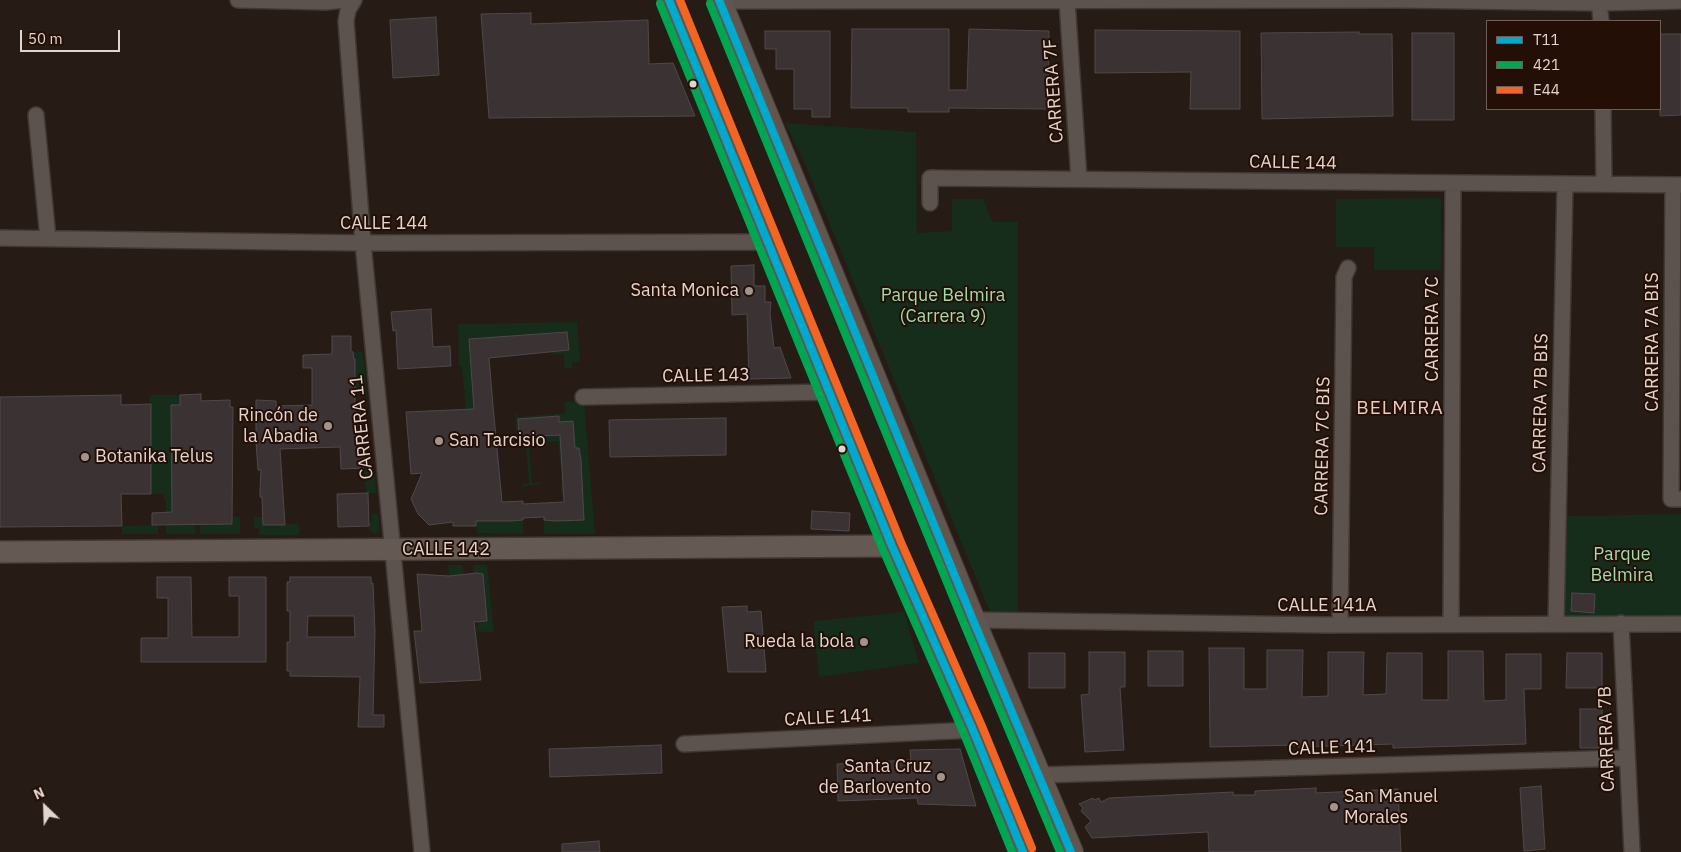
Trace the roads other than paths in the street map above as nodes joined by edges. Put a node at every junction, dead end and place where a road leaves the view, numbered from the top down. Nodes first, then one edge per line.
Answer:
1 (238, 0) edge
2 (344, 0) edge
3 (354, 0) edge
4 (670, 0) edge
5 (1067, 0) edge
6 (1222, 0) edge
7 (719, 1) edge
8 (1681, 1) edge
9 (1599, 2) edge
10 (1601, 20) edge
11 (1603, 110) edge
12 (36, 115) dead end
13 (1079, 179) junction
14 (1453, 183) junction
15 (1565, 184) junction
16 (1604, 184) junction
17 (1677, 185) edge
18 (930, 203) dead end
19 (0, 238) edge
20 (48, 238) junction
21 (768, 242) junction
22 (362, 243) junction
23 (1348, 268) dead end
24 (829, 392) junction
25 (583, 397) dead end
26 (1676, 499) edge
27 (892, 546) junction
28 (394, 550) junction
29 (0, 552) edge
30 (973, 620) junction
31 (1621, 623) junction
32 (1451, 624) junction
33 (1556, 624) junction
34 (1681, 624) edge
35 (1340, 625) junction
36 (973, 730) junction
37 (684, 744) dead end
38 (1626, 758) junction
39 (1039, 775) junction
40 (422, 852) edge
41 (1023, 852) edge
42 (1071, 852) edge
43 (1632, 852) edge

1 - 2 street
3 - 22 street, CARRERA 11
4 - 21 main road
5 - 6 street
5 - 7 street
5 - 13 street, CARRERA 7F
6 - 9 street
7 - 30 main road
8 - 9 street
9 - 10 street
11 - 16 street
12 - 20 street
13 - 14 street, CALLE 144
13 - 18 street, CALLE 144
14 - 15 street, CALLE 144
14 - 32 street, CARRERA 7C
15 - 16 street, CALLE 144
15 - 33 street, CARRERA 7B BIS
16 - 17 street, CALLE 144
17 - 26 street, CARRERA 7A BIS
19 - 20 street, CALLE 144
20 - 22 street, CALLE 144
21 - 22 street, CALLE 144
21 - 24 main road
22 - 28 street, CARRERA 11
23 - 35 street, CARRERA 7C BIS
24 - 25 street, CALLE 143
24 - 27 main road
27 - 28 main road, CALLE 142
27 - 36 main road
28 - 29 main road, CALLE 142
28 - 40 street, CARRERA 11
30 - 35 street, CALLE 141A
30 - 39 main road
31 - 33 street, CALLE 141A
31 - 34 street, CALLE 141A
31 - 38 street, CARRERA 7B
32 - 33 street, CALLE 141A
32 - 35 street, CALLE 141A
36 - 37 street, CALLE 141
36 - 41 main road
38 - 39 street, CALLE 141
38 - 43 street, CARRERA 7B
39 - 42 main road

